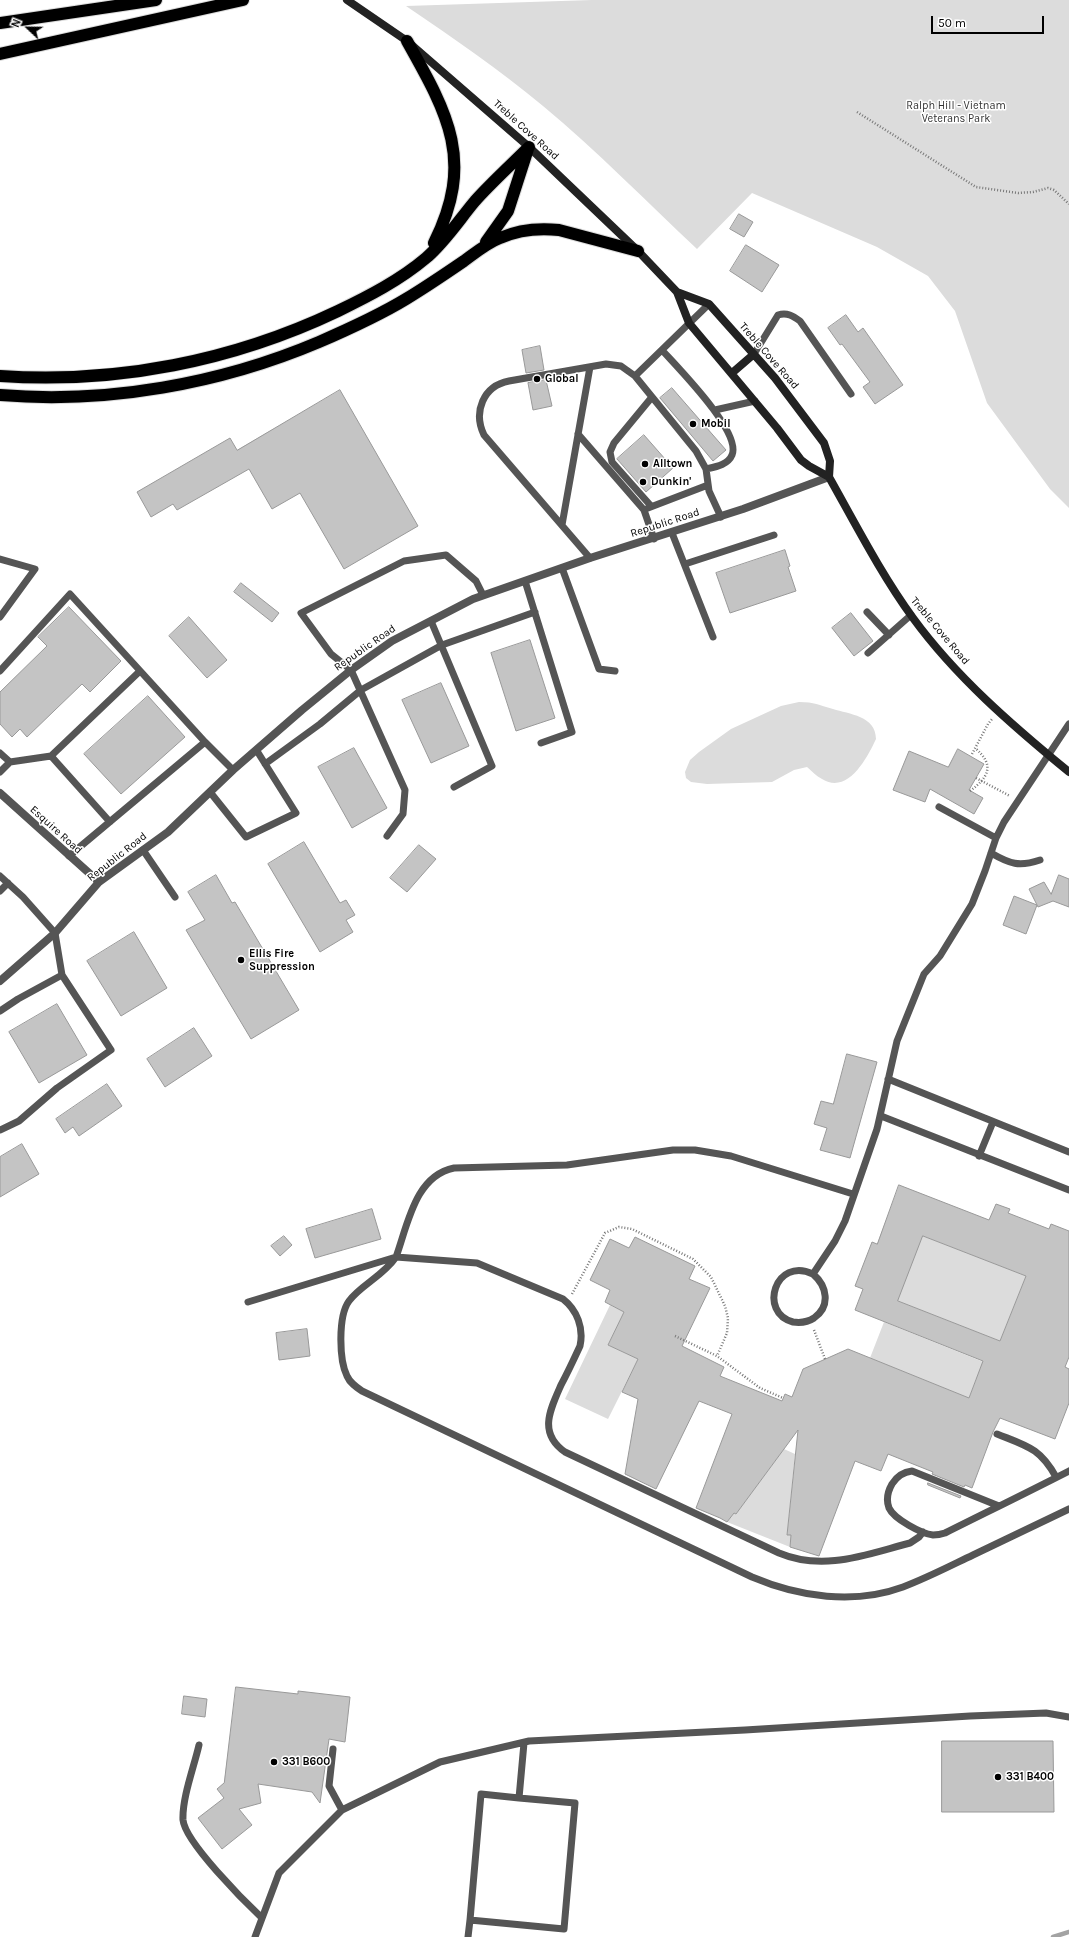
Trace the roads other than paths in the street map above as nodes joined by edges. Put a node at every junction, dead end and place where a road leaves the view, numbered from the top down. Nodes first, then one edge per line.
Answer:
1 (156, 0) edge
2 (243, 0) edge
3 (347, 0) edge
4 (0, 23) edge
5 (407, 40) junction
6 (0, 54) edge
7 (529, 147) junction
8 (480, 249) junction
9 (638, 251) junction
10 (427, 257) junction
11 (677, 292) junction
12 (709, 304) junction
13 (689, 323) junction
14 (662, 350) junction
15 (754, 354) junction
16 (590, 367) junction
17 (732, 373) junction
18 (0, 376) edge
19 (635, 376) junction
20 (851, 394) dead end
21 (0, 395) edge
22 (652, 397) junction
23 (755, 401) junction
24 (715, 410) junction
25 (578, 434) junction
26 (706, 469) junction
27 (829, 477) junction
28 (708, 485) junction
29 (651, 506) junction
30 (644, 510) junction
31 (721, 517) junction
32 (562, 525) junction
33 (672, 532) junction
34 (774, 535) dead end
35 (654, 539) junction
36 (590, 558) junction
37 (0, 559) edge
38 (685, 564) junction
39 (562, 568) junction
40 (525, 581) junction
41 (483, 595) junction
42 (535, 612) junction
43 (867, 612) dead end
44 (911, 615) junction
45 (0, 618) edge
46 (431, 621) junction
47 (889, 635) junction
48 (713, 637) dead end
49 (442, 645) junction
50 (868, 653) dead end
51 (351, 670) junction
52 (0, 671) edge
53 (140, 671) junction
54 (614, 671) dead end
55 (361, 690) junction
56 (1069, 724) edge
57 (205, 742) junction
58 (541, 743) dead end
59 (257, 751) junction
60 (0, 753) edge
61 (1048, 754) junction
62 (50, 756) junction
63 (10, 762) junction
64 (265, 764) junction
65 (233, 770) junction
66 (0, 772) edge
67 (1069, 772) edge
68 (454, 787) dead end
69 (210, 792) junction
70 (0, 793) edge
71 (939, 806) dead end
72 (110, 822) junction
73 (388, 836) dead end
74 (996, 838) junction
75 (143, 850) junction
76 (991, 854) junction
77 (69, 856) junction
78 (1040, 860) dead end
79 (0, 876) edge
80 (99, 882) junction
81 (8, 883) junction
82 (0, 891) edge
83 (175, 898) dead end
84 (55, 933) junction
85 (62, 975) junction
86 (0, 981) edge
87 (0, 1011) edge
88 (888, 1078) junction
89 (881, 1116) junction
90 (993, 1122) junction
91 (0, 1130) edge
92 (1069, 1152) edge
93 (979, 1156) junction
94 (1069, 1190) edge
95 (854, 1194) junction
96 (396, 1257) junction
97 (813, 1274) junction
98 (248, 1302) dead end
99 (997, 1434) dead end
100 (1069, 1471) edge
101 (1056, 1477) junction
102 (999, 1506) junction
103 (1069, 1508) edge
104 (923, 1532) junction
105 (1069, 1717) edge
106 (524, 1744) junction
107 (199, 1745) dead end
108 (333, 1749) dead end
109 (519, 1798) junction
110 (342, 1810) junction
111 (262, 1918) junction
112 (470, 1920) junction
113 (255, 1937) edge
114 (468, 1937) edge

1 - 4 highway
2 - 6 highway
3 - 5 main road, Treble Cove Road
5 - 7 main road, Treble Cove Road
5 - 10 highway
7 - 8 highway
7 - 9 main road, Treble Cove Road
7 - 10 highway
8 - 9 highway
8 - 21 highway
9 - 11 main road, Treble Cove Road
10 - 18 highway
11 - 12 main road, Treble Cove Road
11 - 13 main road, Treble Cove Road
12 - 13 lane
12 - 15 main road, Treble Cove Road
13 - 14 lane
13 - 17 main road, Treble Cove Road
14 - 19 lane
14 - 24 lane
15 - 17 main road
15 - 20 lane
15 - 27 main road, Treble Cove Road
16 - 19 lane
16 - 25 lane
16 - 32 lane
17 - 23 main road, Treble Cove Road
19 - 22 lane
22 - 26 lane
22 - 29 lane
23 - 24 lane
23 - 27 main road, Treble Cove Road
24 - 26 lane
25 - 30 lane
25 - 32 lane
26 - 28 lane
27 - 31 street, Republic Road
27 - 44 main road, Treble Cove Road
28 - 29 lane
28 - 31 lane
29 - 30 lane
30 - 35 lane
31 - 33 street, Republic Road
32 - 36 lane
33 - 35 street, Republic Road
33 - 38 lane
34 - 38 lane
35 - 36 street, Republic Road
36 - 39 street, Republic Road
37 - 45 lane
38 - 48 lane
39 - 40 street, Republic Road
39 - 54 lane
40 - 41 street, Republic Road
40 - 42 lane
41 - 46 street, Republic Road
41 - 51 lane
42 - 49 lane
42 - 58 lane
43 - 47 lane
44 - 47 lane
44 - 61 main road, Treble Cove Road
46 - 49 lane
46 - 51 street, Republic Road
47 - 50 lane
49 - 55 lane
49 - 68 lane
51 - 55 lane
51 - 59 street, Republic Road
52 - 53 lane
53 - 57 lane
53 - 62 lane
55 - 64 lane
55 - 73 lane
56 - 61 lane
57 - 65 lane
57 - 72 lane
59 - 64 lane
59 - 65 street, Republic Road
60 - 63 lane
61 - 67 main road, Treble Cove Road
61 - 74 lane
62 - 63 lane
62 - 72 lane
63 - 66 lane
64 - 69 lane
65 - 69 street, Republic Road
69 - 75 street, Republic Road
70 - 77 street, Esquire Road
71 - 74 lane
72 - 77 lane
74 - 76 lane
75 - 80 street, Republic Road
75 - 83 lane
76 - 78 lane
76 - 88 lane
77 - 80 street, Esquire Road
79 - 81 lane
80 - 84 street, Republic Road
81 - 82 lane
81 - 84 lane
84 - 85 lane
84 - 86 street, Republic Road
85 - 87 lane
85 - 91 lane
88 - 89 lane
88 - 90 lane
89 - 93 lane
89 - 95 lane
90 - 92 lane
90 - 93 lane
93 - 94 lane
95 - 96 lane
95 - 97 lane
96 - 98 lane
96 - 103 lane
96 - 104 lane
97 - 97 lane
99 - 101 lane
100 - 101 lane
101 - 102 lane
102 - 104 lane
102 - 104 lane
105 - 106 lane
106 - 109 lane
106 - 110 lane
107 - 111 lane
108 - 110 lane
109 - 112 lane
109 - 112 lane
110 - 111 lane
111 - 113 lane
112 - 114 lane

